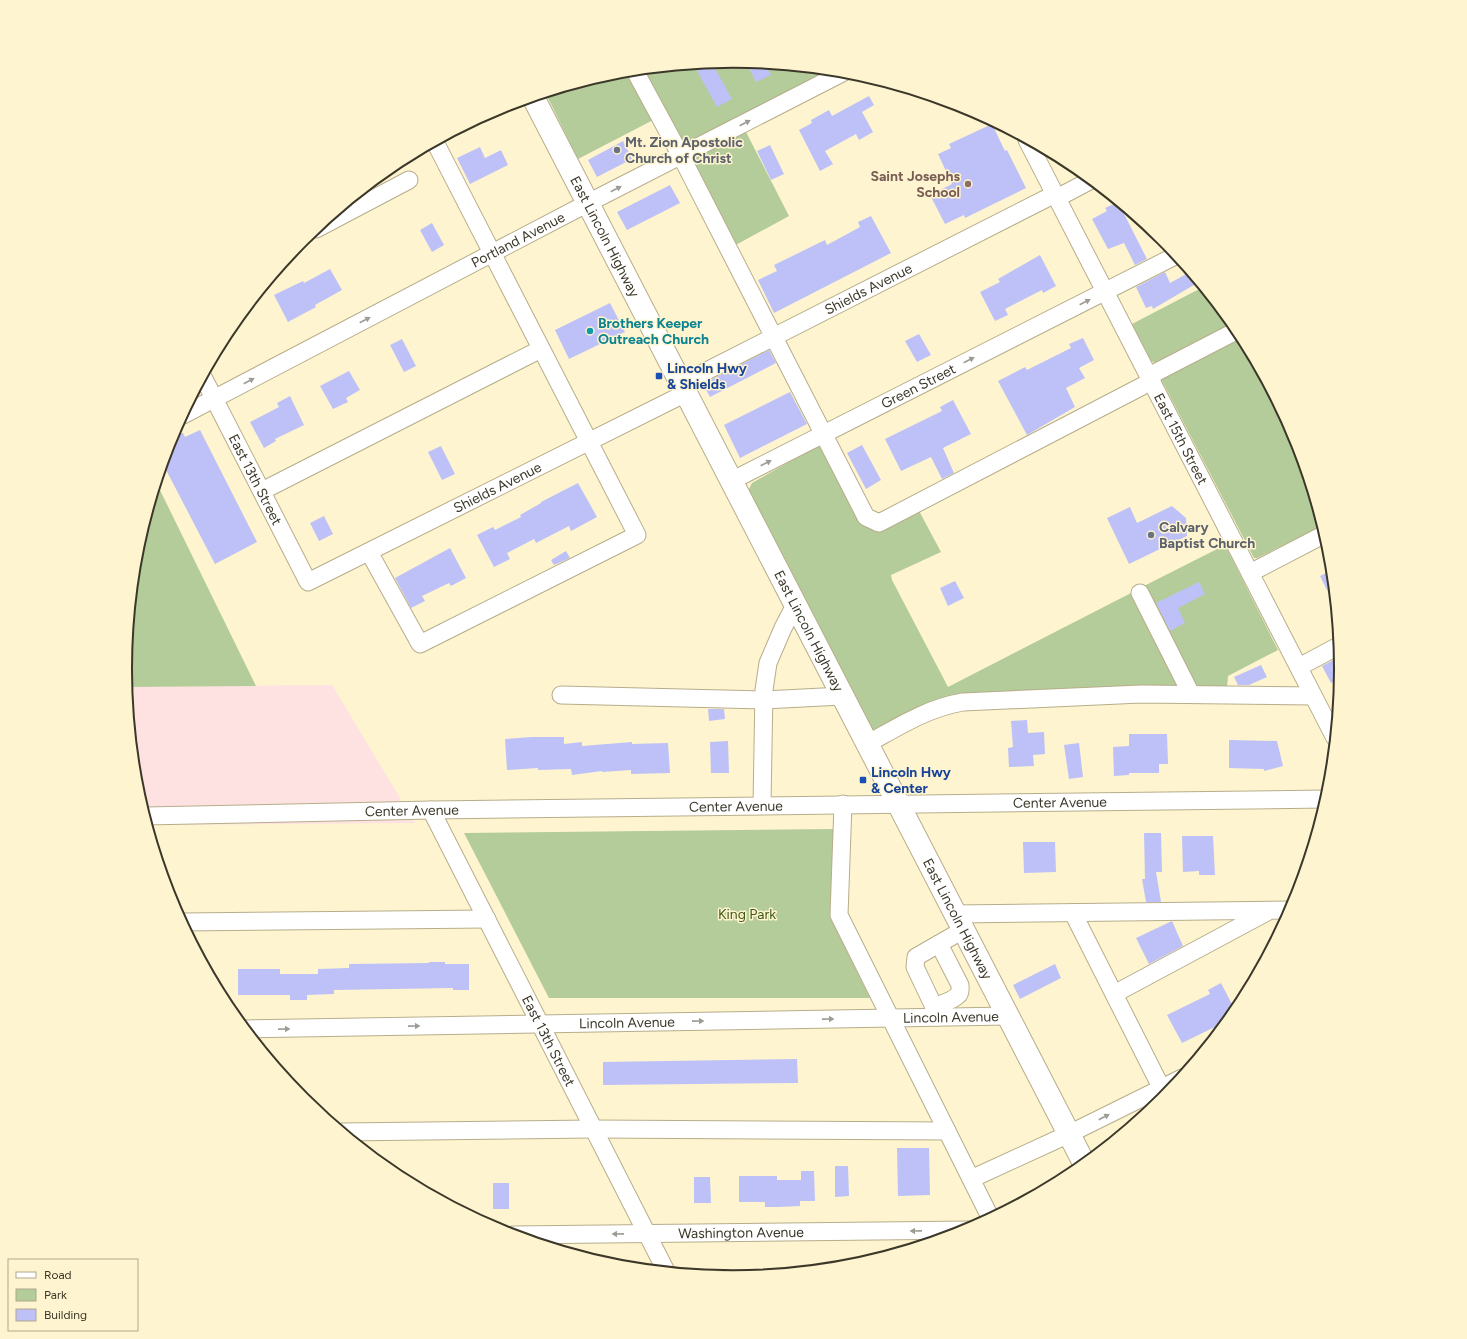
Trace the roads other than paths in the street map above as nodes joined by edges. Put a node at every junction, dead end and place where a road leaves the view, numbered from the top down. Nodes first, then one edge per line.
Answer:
1 (638, 76) edge
2 (834, 77) edge
3 (535, 102) edge
4 (437, 147) edge
5 (1031, 147) edge
6 (681, 156) junction
7 (409, 180) dead end
8 (1086, 182) edge
9 (1056, 196) junction
10 (588, 203) junction
11 (335, 219) edge
12 (492, 253) junction
13 (1172, 258) edge
14 (1105, 292) junction
15 (1233, 333) edge
16 (774, 337) junction
17 (541, 349) junction
18 (1150, 379) junction
19 (206, 382) edge
20 (683, 389) junction
21 (215, 399) junction
22 (190, 412) edge
23 (824, 434) junction
24 (589, 441) junction
25 (731, 481) junction
26 (262, 491) junction
27 (1320, 537) edge
28 (369, 552) junction
29 (1250, 573) junction
30 (308, 582) joint
31 (1140, 593) dead end
32 (795, 605) junction
33 (1334, 648) edge
34 (1299, 667) junction
35 (1190, 694) junction
36 (561, 695) dead end
37 (842, 696) junction
38 (1313, 696) junction
39 (764, 700) junction
40 (1332, 726) edge
41 (867, 744) junction
42 (1320, 799) edge
43 (843, 804) junction
44 (762, 805) junction
45 (898, 805) junction
46 (431, 810) junction
47 (150, 816) edge
48 (1270, 910) junction
49 (1285, 910) edge
50 (1073, 913) junction
51 (487, 919) junction
52 (188, 922) edge
53 (959, 922) junction
54 (939, 944) junction
55 (1114, 994) junction
56 (935, 1012) junction
57 (1008, 1016) junction
58 (891, 1018) junction
59 (540, 1024) junction
60 (251, 1029) edge
61 (1162, 1092) edge
62 (1159, 1095) edge
63 (594, 1129) junction
64 (947, 1131) junction
65 (349, 1132) edge
66 (1069, 1134) junction
67 (1082, 1160) edge
68 (971, 1179) junction
69 (989, 1214) edge
70 (950, 1230) edge
71 (647, 1234) junction
72 (529, 1235) edge
73 (664, 1267) edge

1 - 6 street
6 -> 2 street, Portland Avenue
3 - 10 main road, East Lincoln Highway
4 - 12 street
5 - 9 street, East 15th Street
10 -> 6 street, Portland Avenue
6 - 16 street
7 - 11 street
8 - 9 street, Shields Avenue
9 - 14 street, East 15th Street
9 - 16 street, Shields Avenue
10 - 12 street, Portland Avenue
10 - 20 main road, East Lincoln Highway
12 - 17 street
21 -> 12 street, Portland Avenue
13 - 14 street, Green Street
14 - 18 street, East 15th Street
23 -> 14 street, Green Street
15 - 18 street
16 - 20 street, Shields Avenue
16 - 23 street
17 - 24 street
17 - 26 street
18 - 23 street
18 - 29 street, East 15th Street
19 - 21 street, East 13th Street
20 - 24 street, Shields Avenue
20 - 25 main road, East Lincoln Highway
21 - 22 street, Portland Avenue
21 - 26 street, East 13th Street
25 -> 23 street, Green Street
24 - 28 street, Shields Avenue
24 - 28 street
25 - 32 main road, East Lincoln Highway
26 - 30 street, East 13th Street
27 - 29 street
28 - 30 street, Shields Avenue
29 - 34 street, East 15th Street
31 - 35 street
32 - 37 main road, East Lincoln Highway
32 - 39 street
33 - 34 street
34 - 38 street, East 15th Street
35 - 38 street
35 - 41 street
36 - 39 street
37 - 39 street
37 - 41 main road, East Lincoln Highway
38 - 40 street, East 15th Street
39 - 44 street
41 - 45 main road, East Lincoln Highway
42 - 45 street, Center Avenue
43 - 44 street, Center Avenue
43 - 45 street, Center Avenue
43 - 58 street
44 - 46 street, Center Avenue
45 - 53 main road, East Lincoln Highway
46 - 47 street, Center Avenue
46 - 51 street, East 13th Street
48 - 49 street
48 - 50 street
48 - 55 street
50 - 53 street
50 - 55 street
51 - 52 street
51 - 59 street, East 13th Street
53 - 54 street
53 - 57 main road, East Lincoln Highway
54 - 56 street
54 - 56 street
55 - 61 street
56 - 57 street, Lincoln Avenue
56 - 58 street, Lincoln Avenue
57 - 66 main road, East Lincoln Highway
59 -> 58 street, Lincoln Avenue
58 - 64 street
60 -> 59 street, Lincoln Avenue
59 - 63 street, East 13th Street
66 -> 62 street
63 - 64 street
63 - 65 street
63 - 71 street, East 13th Street
64 - 68 street
66 - 67 main road, East Lincoln Highway
66 - 68 street
68 - 69 street
70 -> 71 street, Washington Avenue
71 -> 72 street, Washington Avenue
71 - 73 street, East 13th Street

